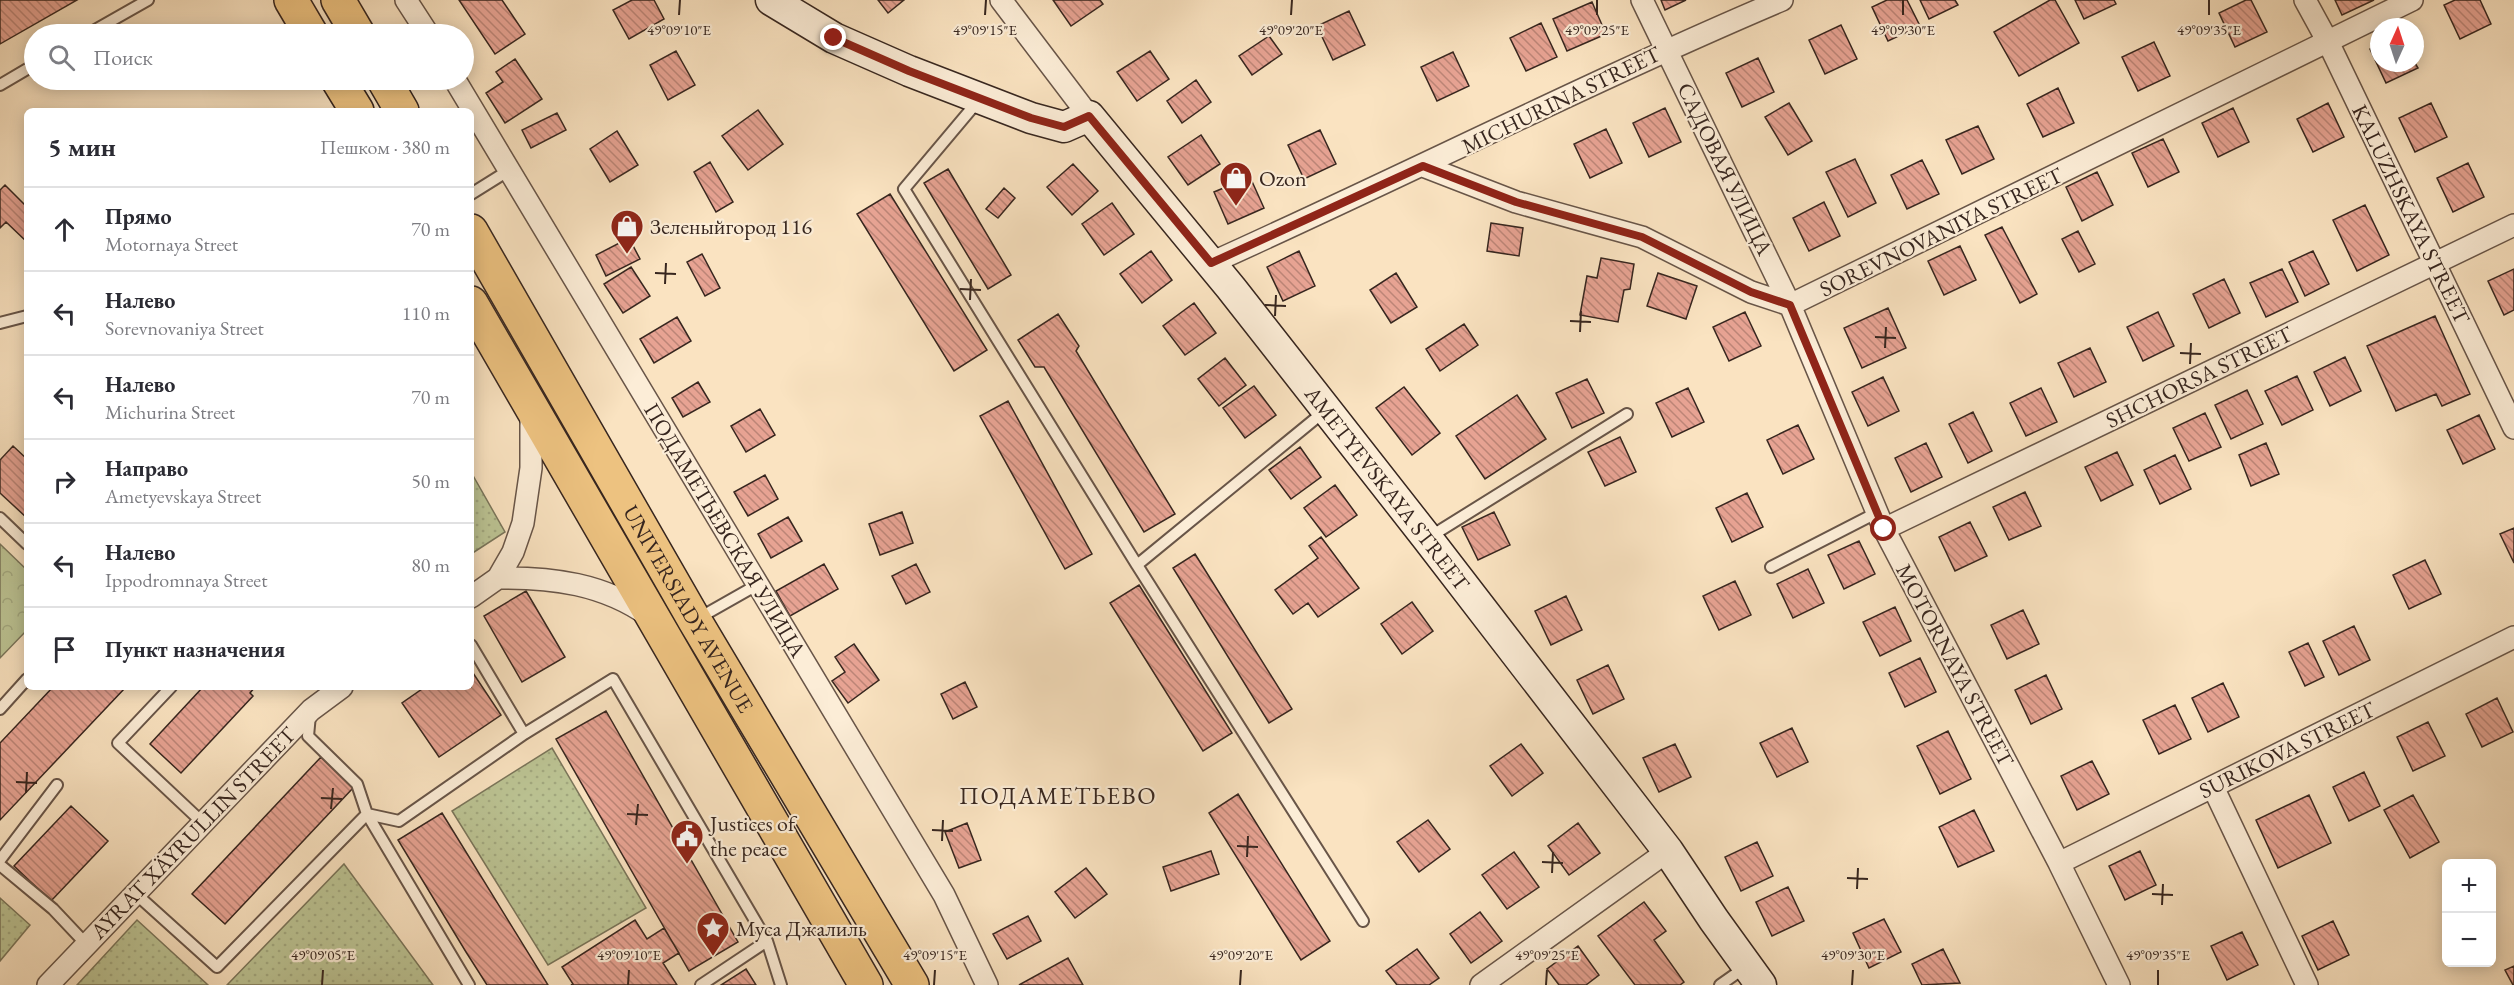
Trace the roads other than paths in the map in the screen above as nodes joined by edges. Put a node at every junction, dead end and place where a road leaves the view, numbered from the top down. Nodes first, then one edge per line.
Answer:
1 (148, 0) edge
2 (291, 0) edge
3 (338, 0) edge
4 (406, 0) edge
5 (771, 0) edge
6 (1001, 0) edge
7 (1642, 0) edge
8 (1782, 0) edge
9 (2305, 0) edge
10 (2412, 0) edge
11 (106, 24) edge
12 (305, 24) edge
13 (352, 24) edge
14 (422, 24) edge
15 (2328, 42) junction
16 (1667, 48) junction
17 (24, 71) edge
18 (0, 85) edge
19 (344, 90) edge
20 (390, 90) edge
21 (462, 90) edge
22 (980, 99) junction
23 (355, 108) edge
24 (400, 108) edge
25 (473, 108) edge
26 (474, 109) edge
27 (1089, 116) junction
28 (1423, 166) junction
29 (511, 169) junction
30 (474, 192) edge
31 (2514, 225) edge
32 (474, 236) edge
33 (1211, 263) junction
34 (2435, 263) junction
35 (1790, 305) junction
36 (474, 308) edge
37 (24, 317) edge
38 (0, 323) edge
39 (530, 403) junction
40 (1326, 410) junction
41 (1627, 414) dead end
42 (2514, 428) edge
43 (0, 518) edge
44 (1881, 521) junction
45 (1427, 538) junction
46 (24, 541) edge
47 (1137, 565) junction
48 (1771, 567) dead end
49 (498, 578) junction
50 (757, 585) junction
51 (474, 595) edge
52 (654, 620) junction
53 (695, 621) junction
54 (2514, 637) edge
55 (474, 650) edge
56 (24, 682) edge
57 (168, 690) edge
58 (338, 690) edge
59 (0, 709) edge
60 (311, 710) junction
61 (524, 735) junction
62 (57, 785) dead end
63 (2212, 787) junction
64 (367, 814) junction
65 (203, 823) junction
66 (1668, 851) junction
67 (0, 860) edge
68 (2059, 863) junction
69 (0, 865) edge
70 (136, 894) junction
71 (1363, 921) dead end
72 (767, 941) junction
73 (86, 944) junction
74 (1754, 975) edge
75 (48, 985) edge
76 (469, 985) edge
77 (701, 985) edge
78 (782, 985) edge
79 (866, 985) edge
80 (912, 985) edge
81 (987, 985) edge
82 (1481, 985) edge
83 (1720, 985) edge
84 (2119, 985) edge
85 (2307, 985) edge

1 - 11 lane
2 - 12 main road
3 - 13 main road
4 - 14 street
5 - 22 street
6 - 27 street, AMETYEVSKAYA STREET
7 - 16 street, САДОВАЯ УЛИЦА
8 - 16 street, MICHURINA STREET
9 - 15 street, KALUZHSKAYA STREET
10 - 15 street, SOREVNOVANIYA STREET
15 - 34 street, KALUZHSKAYA STREET
15 - 35 street, SOREVNOVANIYA STREET
16 - 28 street, MICHURINA STREET
16 - 35 street, САДОВАЯ УЛИЦА
17 - 18 lane
19 - 23 main road
20 - 24 main road
21 - 25 street, ПОДАМЕТЬЕВСКАЯ УЛИЦА
22 - 27 street
22 - 47 lane
26 - 29 street, ПОДАМЕТЬЕВСКАЯ УЛИЦА
27 - 33 street, AMETYEVSKAYA STREET
28 - 33 street, MICHURINA STREET
28 - 35 street
29 - 30 lane
29 - 50 street, ПОДАМЕТЬЕВСКАЯ УЛИЦА
31 - 34 street, SHCHORSA STREET
32 - 53 main road, UNIVERSIADY AVENUE
33 - 40 street, AMETYEVSKAYA STREET
34 - 42 street, KALUZHSKAYA STREET
34 - 44 street, SHCHORSA STREET
35 - 44 street, MOTORNAYA STREET
36 - 39 main road, UNIVERSIADY AVENUE
37 - 38 lane
39 - 49 street
39 - 52 main road, UNIVERSIADY AVENUE
40 - 45 street, AMETYEVSKAYA STREET
40 - 47 lane
41 - 45 lane
43 - 46 lane
44 - 48 lane
44 - 68 street, MOTORNAYA STREET
45 - 66 street, AMETYEVSKAYA STREET
47 - 71 lane
49 - 51 street
49 - 52 street
50 - 53 lane
50 - 81 street, ПОДАМЕТЬЕВСКАЯ УЛИЦА
52 - 79 main road, UNIVERSIADY AVENUE
53 - 80 main road, UNIVERSIADY AVENUE
54 - 63 street, SURIKOVA STREET
55 - 61 lane
56 - 59 lane
57 - 65 lane
58 - 60 street, AYRAT XÄYRULLIN STREET
60 - 64 lane
60 - 65 street, AYRAT XÄYRULLIN STREET
61 - 64 lane
61 - 72 lane
62 - 67 lane
63 - 68 street, SURIKOVA STREET
63 - 85 street
64 - 70 lane
64 - 76 lane
65 - 70 street, AYRAT XÄYRULLIN STREET
66 - 74 street, AMETYEVSKAYA STREET
66 - 82 street
68 - 84 street, MOTORNAYA STREET
69 - 73 lane
70 - 73 street, AYRAT XÄYRULLIN STREET
72 - 77 lane
72 - 78 lane
73 - 75 street, AYRAT XÄYRULLIN STREET
74 - 83 lane

